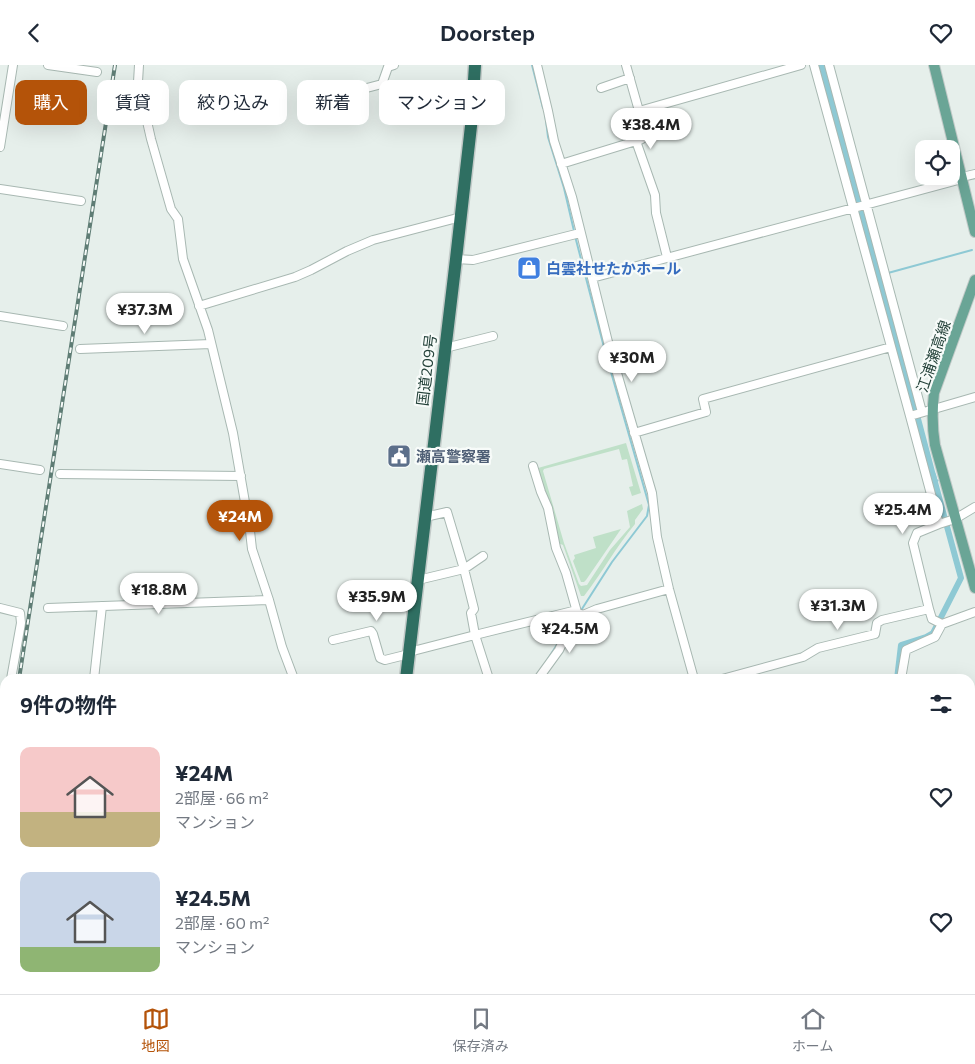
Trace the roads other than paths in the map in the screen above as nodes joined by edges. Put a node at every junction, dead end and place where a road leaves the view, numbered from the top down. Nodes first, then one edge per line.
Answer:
1 (13, 65) edge
2 (48, 65) edge
3 (139, 65) edge
4 (394, 65) edge
5 (475, 65) edge
6 (537, 65) edge
7 (626, 65) edge
8 (801, 65) edge
9 (814, 65) edge
10 (829, 65) edge
11 (934, 65) edge
12 (75, 67) edge
13 (97, 72) dead end
14 (630, 78) junction
15 (369, 87) edge
16 (601, 88) dead end
17 (639, 111) junction
18 (678, 135) dead end
19 (639, 139) junction
20 (0, 147) edge
21 (561, 164) junction
22 (975, 174) edge
23 (962, 178) junction
24 (0, 189) edge
25 (81, 201) dead end
26 (860, 206) junction
27 (461, 217) junction
28 (975, 232) edge
29 (580, 233) junction
30 (667, 257) junction
31 (456, 259) junction
32 (592, 278) junction
33 (975, 280) edge
34 (200, 306) junction
35 (0, 316) edge
36 (63, 326) dead end
37 (493, 336) dead end
38 (211, 344) junction
39 (891, 347) junction
40 (445, 348) junction
41 (80, 349) dead end
42 (975, 397) edge
43 (925, 411) junction
44 (911, 415) junction
45 (634, 433) junction
46 (0, 464) edge
47 (533, 465) dead end
48 (40, 470) dead end
49 (60, 475) dead end
50 (241, 476) junction
51 (975, 507) edge
52 (425, 517) junction
53 (955, 519) junction
54 (939, 523) junction
55 (482, 557) dead end
56 (464, 569) junction
57 (418, 580) junction
58 (975, 588) edge
59 (669, 589) junction
60 (269, 600) junction
61 (102, 606) junction
62 (0, 608) edge
63 (48, 608) dead end
64 (929, 609) junction
65 (975, 612) edge
66 (580, 614) junction
67 (939, 623) junction
68 (475, 635) junction
69 (334, 640) dead end
70 (409, 653) junction
71 (12, 674) edge
72 (95, 674) edge
73 (292, 674) edge
74 (407, 674) edge
75 (488, 674) edge
76 (542, 674) edge
77 (693, 674) edge
78 (740, 674) edge
79 (902, 674) edge
80 (0, 754) edge
81 (0, 758) edge

1 - 20 street
2 - 12 street
3 - 34 street
4 - 15 street
5 - 27 highway, 国道209号
6 - 21 street
7 - 14 street
8 - 17 street
9 - 26 street
10 - 26 street
11 - 23 main road
12 - 13 street
14 - 16 street
14 - 17 street
17 - 19 street
18 - 19 street
19 - 21 street
19 - 30 street
21 - 29 street
22 - 23 street
23 - 26 street
23 - 28 main road
24 - 25 street
26 - 30 street
26 - 39 street
26 - 43 street
27 - 31 highway, 国道209号
27 - 34 street
29 - 31 street
29 - 32 street
30 - 32 street
31 - 40 highway, 国道209号
32 - 45 street
33 - 43 main road, 江浦瀬高線
34 - 38 street
35 - 36 street
37 - 40 street
38 - 41 street
38 - 50 street
39 - 44 street
39 - 45 street
40 - 52 highway, 国道209号
42 - 43 street
43 - 44 street
43 - 53 main road, 江浦瀬高線
44 - 54 street
45 - 59 street
46 - 48 street
47 - 66 street
49 - 50 street
50 - 60 street
51 - 53 street
52 - 56 street
52 - 57 highway, 国道209号
53 - 54 street
53 - 58 main road, 江浦瀬高線
54 - 64 street
55 - 56 street
56 - 57 street
56 - 68 street
57 - 70 highway, 国道209号
59 - 66 street
59 - 77 street
60 - 61 street
60 - 73 street
61 - 63 street
61 - 72 street
62 - 71 street
64 - 67 street
64 - 78 street
65 - 67 street
66 - 68 street
66 - 76 street
67 - 79 street
68 - 70 street
68 - 75 street
69 - 70 street
70 - 74 highway, 国道209号
80 - 81 street

